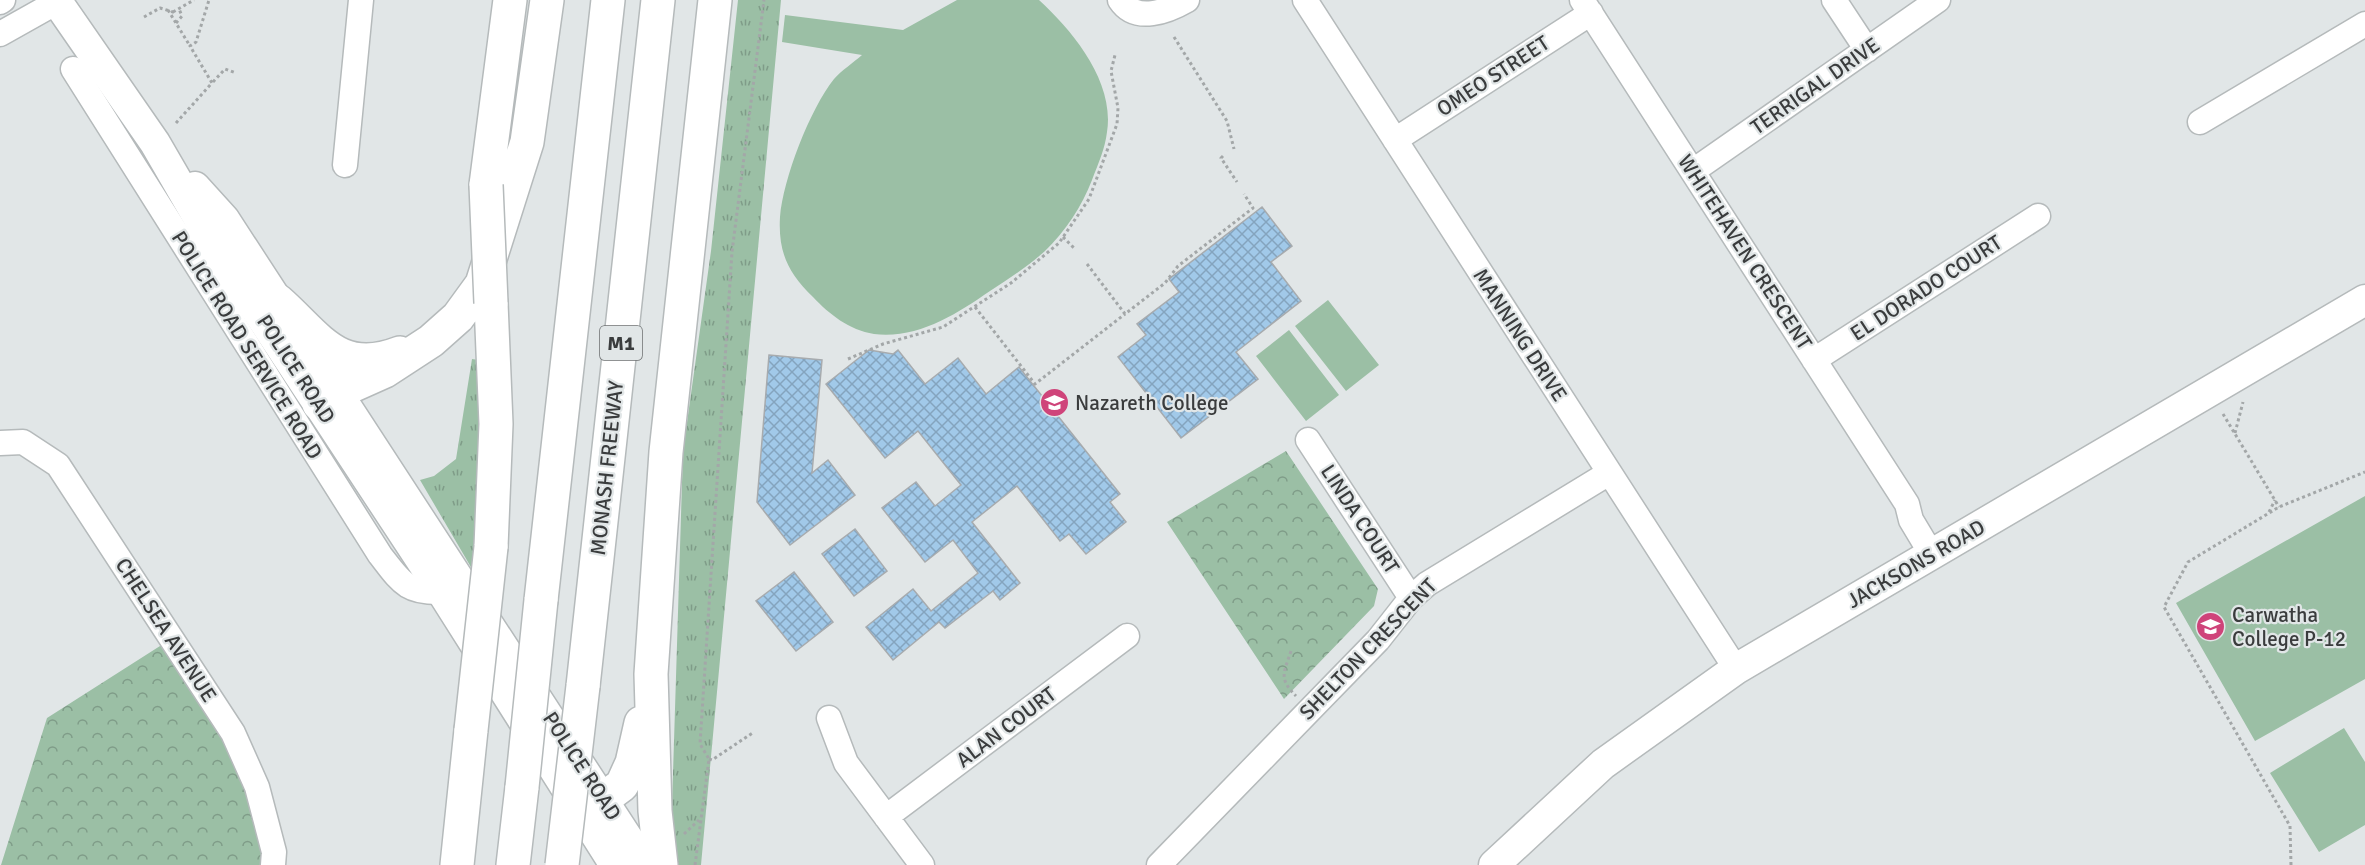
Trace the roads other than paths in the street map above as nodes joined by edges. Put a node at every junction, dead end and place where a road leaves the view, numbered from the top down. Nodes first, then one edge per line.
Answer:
1 (361, 0) edge
2 (510, 0) edge
3 (547, 0) edge
4 (608, 0) edge
5 (658, 0) edge
6 (715, 0) edge
7 (1120, 0) edge
8 (1187, 0) edge
9 (1305, 0) edge
10 (1834, 0) edge
11 (1938, 0) edge
12 (57, 1) edge
13 (1587, 6) edge
14 (2365, 24) edge
15 (0, 34) edge
16 (1866, 50) junction
17 (73, 69) dead end
18 (2200, 122) dead end
19 (165, 133) junction
20 (1395, 140) junction
21 (130, 159) junction
22 (345, 165) dead end
23 (1693, 171) junction
24 (2038, 216) dead end
25 (2365, 300) edge
26 (278, 301) junction
27 (431, 341) junction
28 (1814, 360) junction
29 (328, 398) junction
30 (1308, 440) dead end
31 (0, 442) edge
32 (1609, 473) junction
33 (440, 547) junction
34 (1938, 552) junction
35 (442, 592) junction
36 (1411, 598) junction
37 (1127, 636) dead end
38 (1736, 669) junction
39 (651, 674) junction
40 (829, 718) dead end
41 (593, 807) junction
42 (886, 817) junction
43 (668, 853) edge
44 (273, 865) edge
45 (457, 865) edge
46 (513, 865) edge
47 (562, 865) edge
48 (615, 865) edge
49 (645, 865) edge
50 (922, 865) edge
51 (1159, 865) edge
52 (1494, 865) edge

1 - 22 street
2 - 45 highway, bridge
3 - 27 highway
4 - 46 highway, M1, bridge
5 - 47 highway, MONASH FREEWAY / M1, bridge
6 - 39 highway
7 - 8 street
9 - 20 street, MANNING DRIVE
10 - 16 street
11 - 16 street, TERRIGAL DRIVE
12 - 15 street
12 - 19 main road, POLICE ROAD
13 - 20 street, OMEO STREET
13 - 23 street, WHITEHAVEN CRESCENT
14 - 18 street
16 - 23 street, TERRIGAL DRIVE
17 - 21 street, POLICE ROAD SERVICE ROAD
19 - 21 street
19 - 26 main road, POLICE ROAD
19 - 29 main road, POLICE ROAD
20 - 32 street, MANNING DRIVE
21 - 35 street, POLICE ROAD SERVICE ROAD
23 - 28 street, WHITEHAVEN CRESCENT
24 - 28 street, EL DORADO COURT
25 - 34 main road, JACKSONS ROAD
26 - 27 highway
26 - 29 main road, POLICE ROAD
27 - 29 highway
28 - 34 street, WHITEHAVEN CRESCENT
29 - 33 main road, POLICE ROAD
29 - 35 main road, POLICE ROAD
30 - 36 street, LINDA COURT
31 - 44 street, CHELSEA AVENUE
32 - 36 street, SHELTON CRESCENT
32 - 38 street, MANNING DRIVE
33 - 35 street, POLICE ROAD
33 - 41 main road, POLICE ROAD
34 - 38 main road, JACKSONS ROAD
35 - 41 main road, POLICE ROAD
36 - 51 street, SHELTON CRESCENT
37 - 42 street, ALAN COURT
38 - 52 main road, JACKSONS ROAD
39 - 41 highway
39 - 43 highway
40 - 42 street
41 - 48 main road, POLICE ROAD
41 - 49 main road, POLICE ROAD
42 - 50 street

